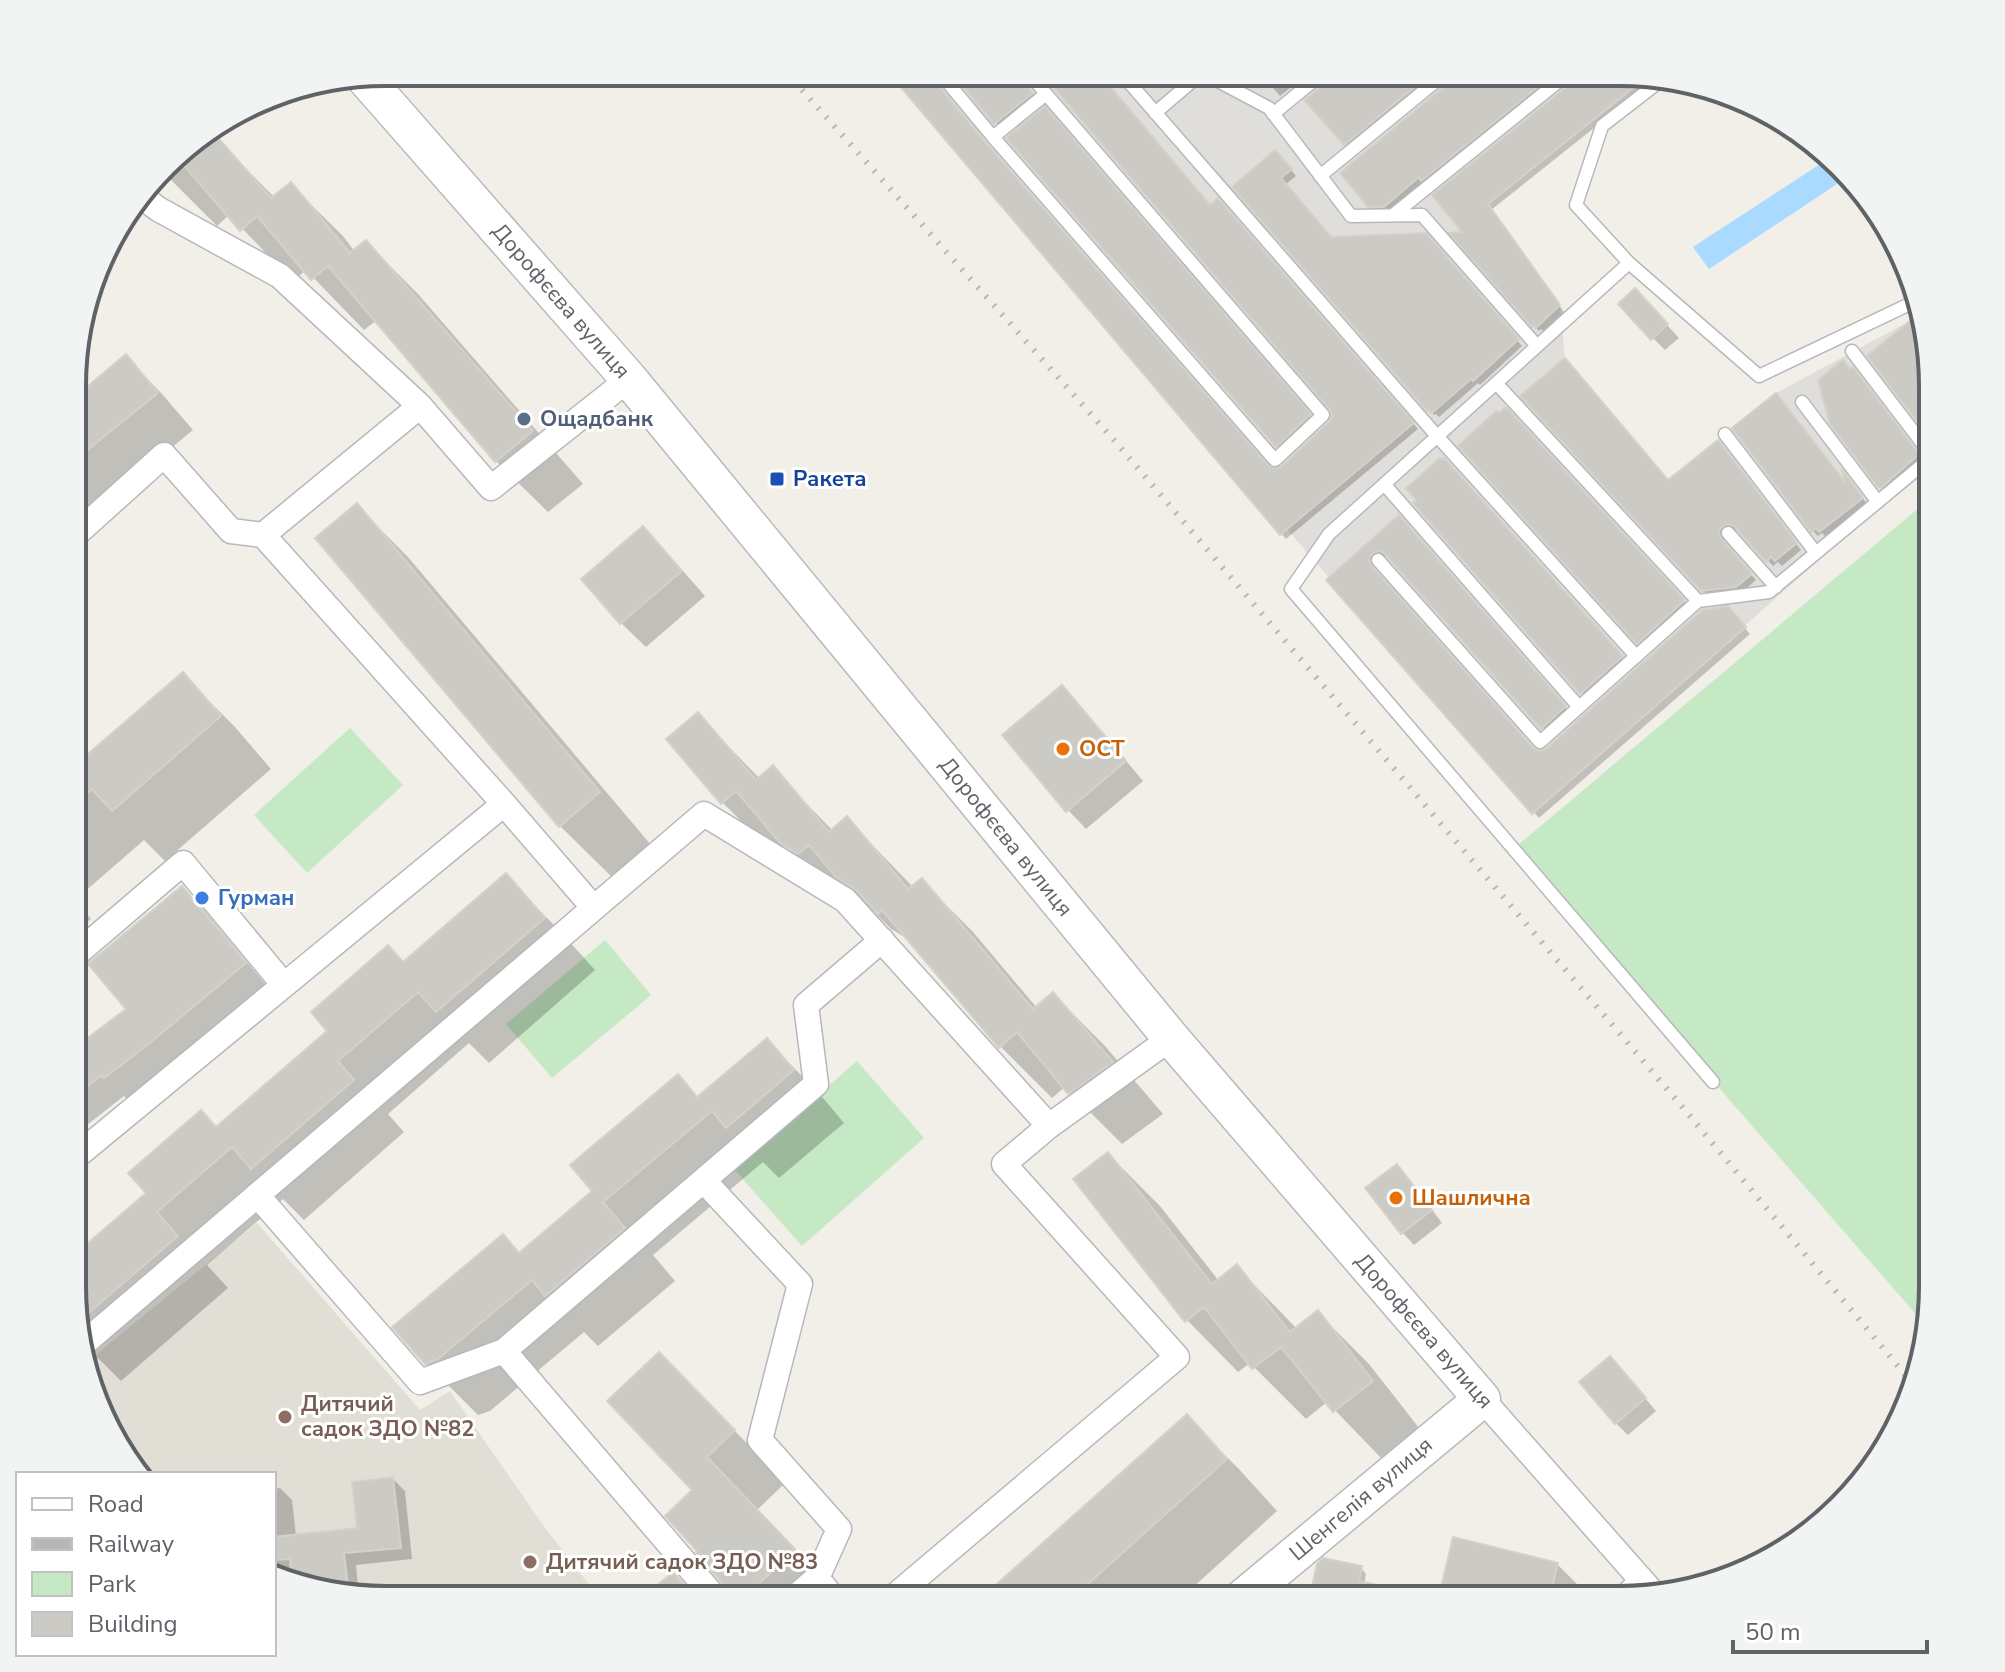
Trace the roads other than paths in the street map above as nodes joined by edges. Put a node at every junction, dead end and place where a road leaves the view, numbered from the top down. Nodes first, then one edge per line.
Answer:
1 (951, 86) edge
2 (1039, 86) edge
3 (1132, 86) edge
4 (1187, 86) edge
5 (1227, 86) edge
6 (1307, 86) edge
7 (1430, 86) edge
8 (1553, 86) edge
9 (372, 87) edge
10 (1651, 88) edge
11 (1046, 94) junction
12 (1155, 113) junction
13 (1273, 114) junction
14 (993, 137) junction
15 (1320, 176) junction
16 (149, 202) edge
17 (1393, 215) junction
18 (1629, 263) junction
19 (1908, 305) edge
20 (1537, 346) junction
21 (1852, 351) dead end
22 (629, 379) junction
23 (1496, 383) junction
24 (1802, 402) dead end
25 (420, 406) junction
26 (1725, 434) dead end
27 (1437, 436) junction
28 (1919, 438) edge
29 (1919, 468) edge
30 (1384, 484) junction
31 (1878, 502) junction
32 (86, 525) edge
33 (1728, 533) dead end
34 (263, 535) junction
35 (1816, 553) junction
36 (1378, 560) dead end
37 (1776, 587) junction
38 (1698, 601) junction
39 (1636, 656) junction
40 (1579, 707) junction
41 (504, 804) junction
42 (593, 907) junction
43 (882, 940) junction
44 (86, 946) edge
45 (284, 985) junction
46 (1171, 1038) junction
47 (1713, 1082) dead end
48 (1049, 1126) junction
49 (86, 1148) edge
50 (704, 1181) junction
51 (257, 1195) junction
52 (91, 1337) edge
53 (504, 1351) junction
54 (1482, 1399) junction
55 (817, 1578) junction
56 (1646, 1585) edge
57 (705, 1586) edge
58 (808, 1586) edge
59 (824, 1586) edge
60 (907, 1586) edge
61 (1257, 1586) edge

1 - 14 lane
2 - 11 lane
3 - 12 lane
4 - 12 lane
5 - 13 lane
6 - 13 lane
7 - 15 lane
8 - 17 lane
9 - 22 street, Дорофєєва вулиця
10 - 18 lane
11 - 14 lane
11 - 14 lane
12 - 27 lane
13 - 15 lane
15 - 17 lane
16 - 25 street
17 - 20 lane
18 - 19 lane
18 - 20 lane
20 - 23 lane
21 - 28 lane
22 - 25 street
22 - 46 street, Дорофєєва вулиця
23 - 27 lane
23 - 38 lane
24 - 31 lane
25 - 34 street
26 - 35 lane
27 - 30 lane
27 - 39 lane
29 - 31 lane
30 - 40 lane
30 - 47 lane
31 - 35 lane
32 - 34 street
33 - 37 lane
34 - 41 street
35 - 37 lane
36 - 40 lane
37 - 38 lane
38 - 39 lane
39 - 40 lane
41 - 42 street
41 - 45 street
42 - 43 street
42 - 51 street
43 - 48 street
43 - 50 street
44 - 45 street
45 - 49 street
46 - 48 street
46 - 54 street, Дорофєєва вулиця
48 - 60 street
50 - 53 street
50 - 55 street
51 - 52 street
51 - 53 street
53 - 57 street
54 - 56 street, Дорофєєва вулиця
54 - 61 street, Шенгелія вулиця
55 - 58 street
55 - 59 street

